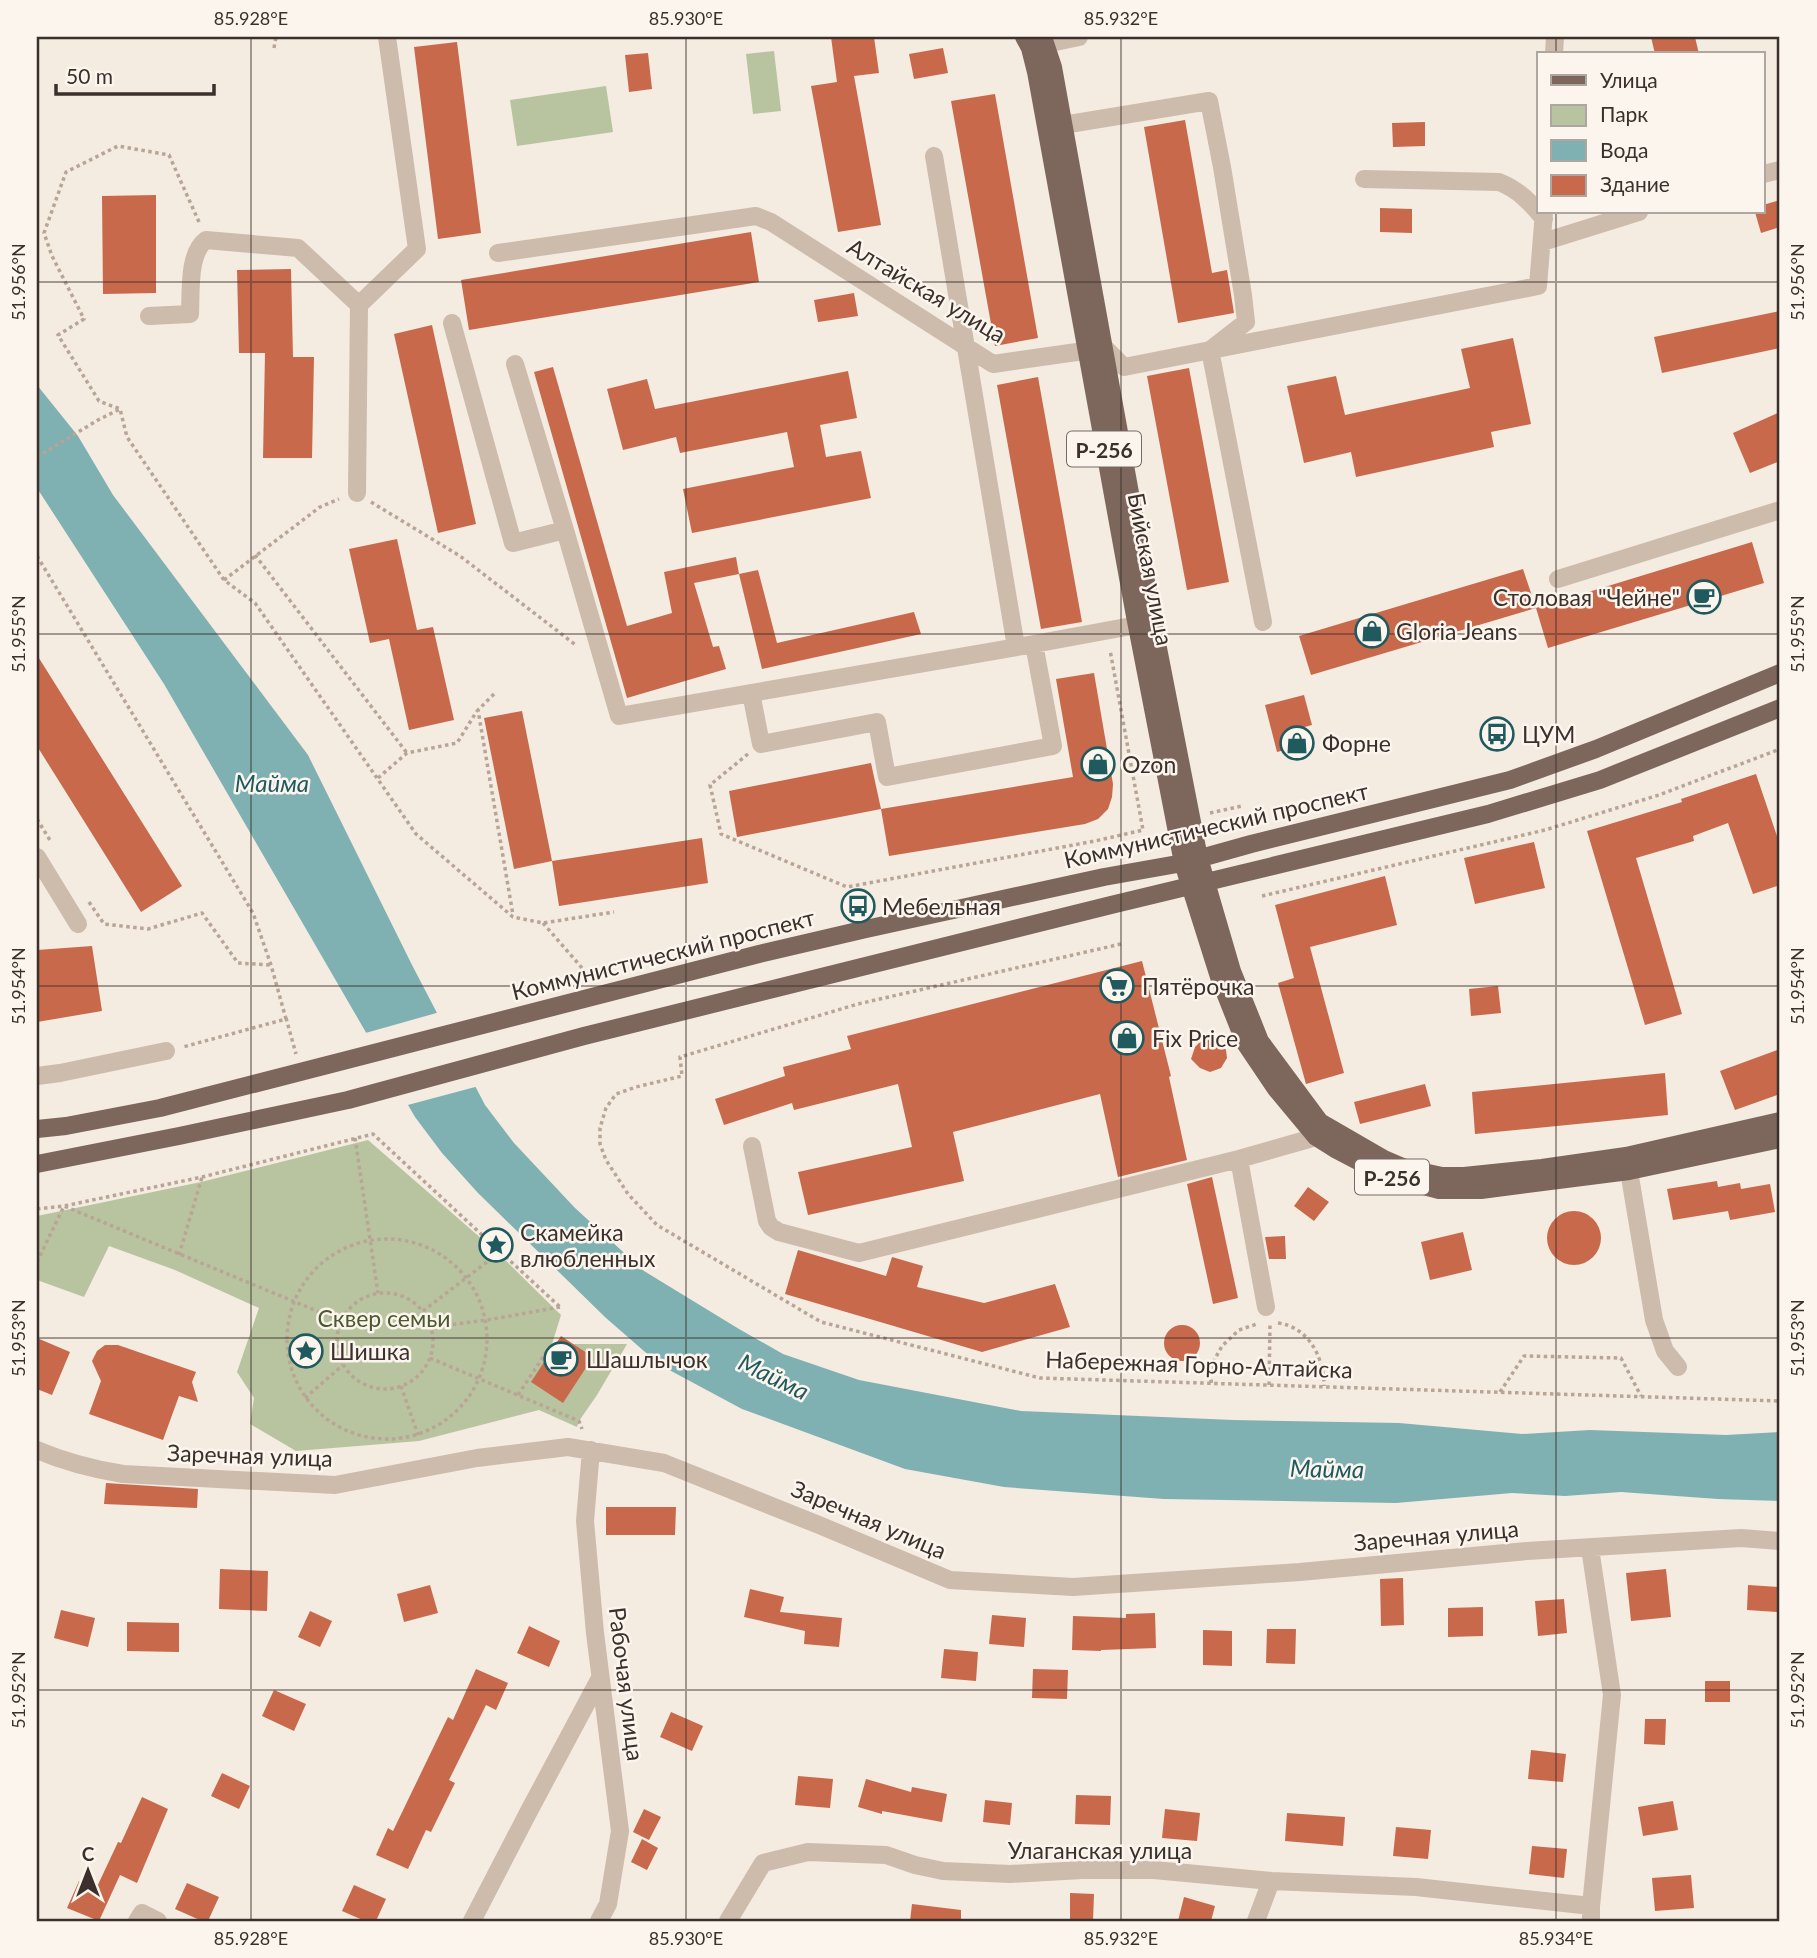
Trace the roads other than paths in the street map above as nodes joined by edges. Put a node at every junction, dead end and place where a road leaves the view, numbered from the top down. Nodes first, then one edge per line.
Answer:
1 (387, 37) edge
2 (1024, 37) edge
3 (1079, 37) edge
4 (1045, 40) edge
5 (1063, 125) junction
6 (934, 156) dead end
7 (1364, 179) dead end
8 (1537, 209) edge
9 (1633, 214) edge
10 (1544, 215) edge
11 (1542, 242) junction
12 (498, 253) dead end
13 (359, 304) junction
14 (149, 316) dead end
15 (452, 323) dead end
16 (965, 346) junction
17 (1105, 348) junction
18 (1210, 350) junction
19 (1086, 351) junction
20 (515, 364) dead end
21 (356, 493) road end
22 (1780, 510) edge
23 (565, 530) junction
24 (1558, 579) dead end
25 (1263, 622) dead end
26 (1137, 625) junction
27 (1025, 646) junction
28 (1780, 673) edge
29 (751, 693) junction
30 (1780, 708) edge
31 (37, 857) edge
32 (1191, 860) junction
33 (1198, 884) junction
34 (78, 924) dead end
35 (166, 1051) road end
36 (37, 1076) edge
37 (1780, 1121) edge
38 (37, 1129) edge
39 (1315, 1137) junction
40 (1780, 1139) edge
41 (752, 1146) dead end
42 (1238, 1159) junction
43 (37, 1164) edge
44 (1629, 1171) junction
45 (1268, 1315) road end
46 (1678, 1367) dead end
47 (37, 1450) edge
48 (591, 1450) junction
49 (1780, 1541) edge
50 (1590, 1548) junction
51 (600, 1678) junction
52 (1271, 1881) junction
53 (1591, 1914) edge
54 (472, 1921) edge
55 (599, 1921) edge
56 (728, 1921) edge
57 (1256, 1921) edge

1 - 13 street
2 - 19 main road, Бийская улица / Р-256
3 - 4 street
4 - 5 main road, Бийская улица / Р-256
5 - 17 main road, Бийская улица / Р-256
5 - 18 street
6 - 16 street
7 - 8 street
9 - 11 street
10 - 11 street
11 - 18 street
12 - 16 street, Алтайская улица
13 - 14 street
13 - 21 street
15 - 23 street
16 - 19 street, Алтайская улица
16 - 27 street
17 - 18 street
17 - 19 street, Алтайская улица
17 - 32 main road, Бийская улица / Р-256
18 - 25 street
19 - 26 main road, Бийская улица / Р-256
20 - 23 street
22 - 24 street
23 - 29 street
26 - 27 street
26 - 32 main road, Бийская улица / Р-256
27 - 29 street
27 - 29 street
28 - 32 main road, Коммунистический проспект
30 - 33 main road
31 - 34 street
32 - 33 main road, Р-256
32 - 38 main road, Коммунистический проспект
33 - 37 main road, Р-256
33 - 39 main road, Р-256
33 - 43 main road
35 - 36 street
39 - 42 street
39 - 44 main road, Р-256
40 - 44 main road, Р-256
41 - 42 street
42 - 45 street
44 - 46 street
47 - 48 street, Заречная улица
48 - 50 street, Заречная улица
48 - 51 street, Рабочая улица
49 - 50 street, Заречная улица
50 - 53 street
51 - 54 street
51 - 55 street, Рабочая улица
52 - 53 street, Улаганская улица
52 - 56 street, Улаганская улица
52 - 57 street

